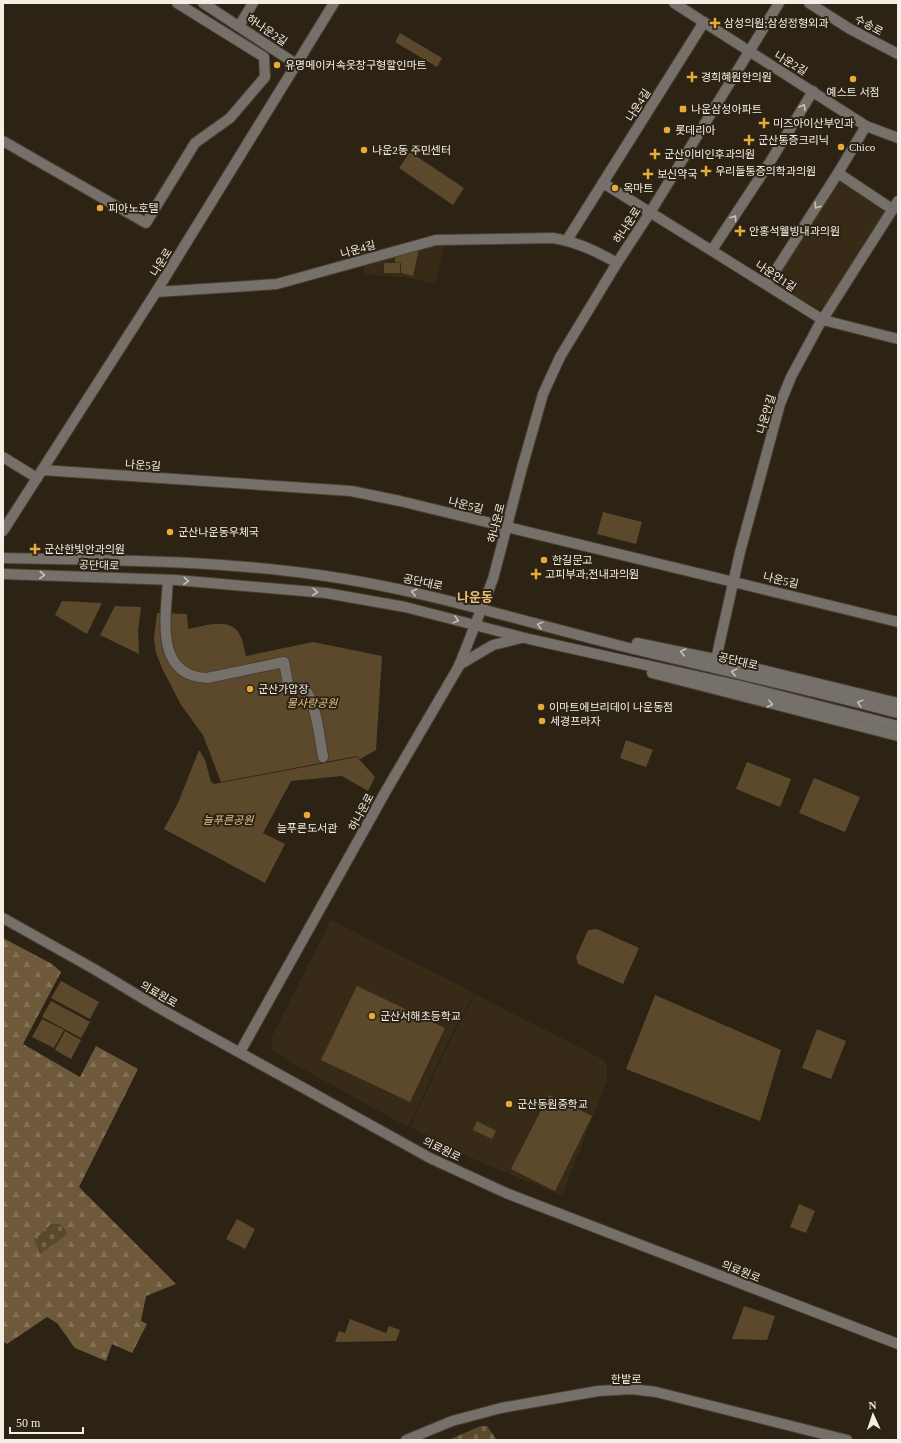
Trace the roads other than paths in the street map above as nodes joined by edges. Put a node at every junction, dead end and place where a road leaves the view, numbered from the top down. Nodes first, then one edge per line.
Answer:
1 (177, 3) edge
2 (204, 3) edge
3 (253, 3) edge
4 (334, 3) edge
5 (674, 3) edge
6 (779, 3) edge
7 (808, 3) edge
8 (704, 22) junction
9 (239, 26) junction
10 (748, 52) junction
11 (898, 54) edge
12 (296, 64) junction
13 (813, 91) junction
14 (866, 126) junction
15 (898, 138) edge
16 (3, 140) edge
17 (838, 173) junction
18 (603, 183) junction
19 (895, 205) edge
20 (651, 211) junction
21 (567, 240) junction
22 (712, 250) junction
23 (617, 263) junction
24 (767, 284) junction
25 (156, 292) junction
26 (823, 320) junction
27 (898, 339) edge
28 (3, 456) edge
29 (40, 474) junction
30 (507, 528) junction
31 (3, 531) edge
32 (3, 558) edge
33 (3, 574) edge
34 (168, 580) junction
35 (733, 582) junction
36 (481, 608) junction
37 (898, 622) edge
38 (475, 625) junction
39 (564, 631) junction
40 (529, 639) junction
41 (716, 659) junction
42 (459, 666) junction
43 (898, 703) edge
44 (898, 713) edge
45 (898, 726) edge
46 (898, 736) edge
47 (323, 757) dead end
48 (3, 918) edge
49 (240, 1052) junction
50 (898, 1344) edge
51 (406, 1440) edge
52 (847, 1440) edge

1 - 16 street
2 - 9 street, 하나운2길
3 - 9 street
4 - 12 street, 나운로
5 - 8 street, 나운2길
6 - 10 street, 하나운로
7 - 11 street, 수송로
8 - 10 street, 나운2길
8 - 18 street, 나운4길
9 - 12 street, 하나운2길
10 - 13 street, 나운2길
10 - 20 street, 하나운로
12 - 25 street, 나운로
13 - 14 street, 나운2길
22 -> 13 street
14 - 15 street, 나운2길
14 - 17 street
17 - 19 street
17 -> 24 street
18 - 20 street, 나운안1길
18 - 21 street, 나운4길
19 - 26 street, 나운안길
20 - 22 street, 나운안1길
20 - 23 street, 하나운로
21 - 23 street, 나운4길
21 - 25 street, 나운4길
22 - 24 street, 나운안1길
23 - 30 street, 하나운로
24 - 26 street, 나운안1길
25 - 29 street, 나운로
26 - 27 street, 나운안1길
26 - 35 street, 나운안길
28 - 29 street
29 - 30 street, 나운5길
29 - 31 street, 나운로
30 - 35 street, 나운5길
30 - 36 street, 하나운로
36 -> 32 street, 공단대로
33 -> 34 street, 공단대로
34 -> 38 street, 공단대로
34 - 47 street
35 - 37 street, 나운5길
35 - 41 street, 나운안길
36 - 38 street, 하나운로
39 -> 36 street, 공단대로
38 - 40 street, 공단대로
38 - 42 street, 하나운로
41 -> 39 street
44 -> 39 street, 공단대로
40 - 42 street
40 - 45 street, 공단대로
40 -> 46 street
41 - 43 street
42 - 49 street, 하나운로
48 - 49 street, 의료원로
49 - 50 street, 의료원로
51 - 52 street, 한밭로

